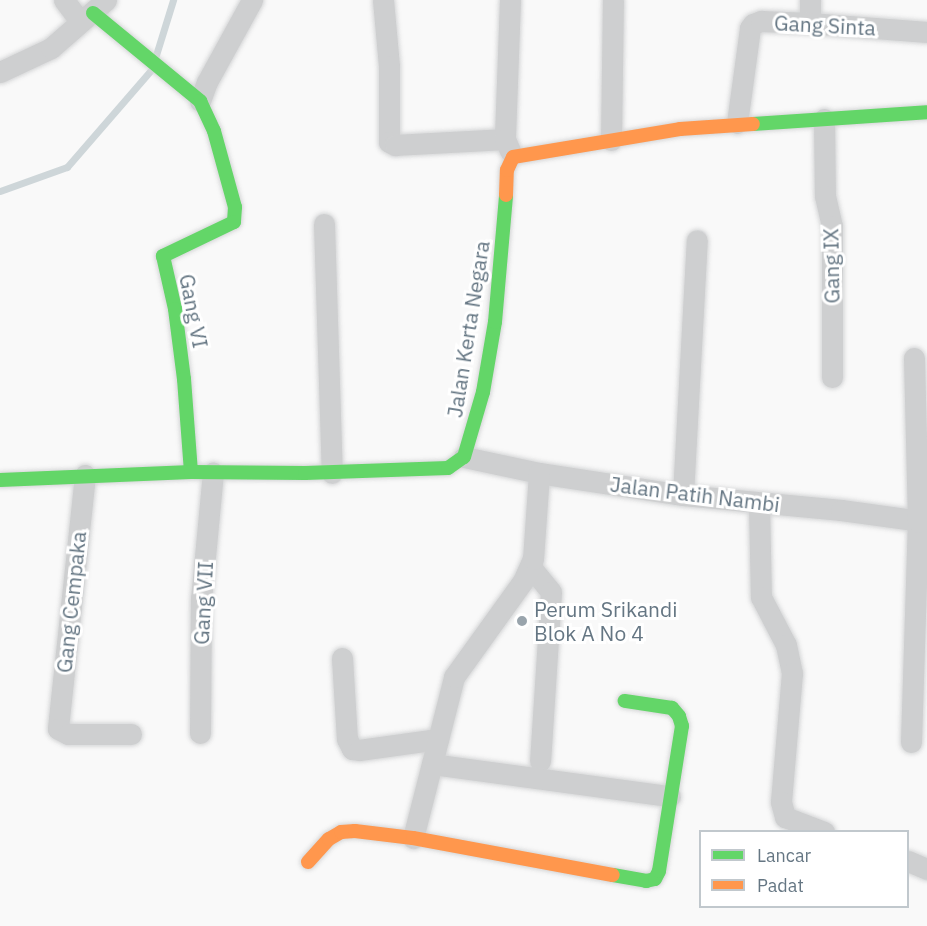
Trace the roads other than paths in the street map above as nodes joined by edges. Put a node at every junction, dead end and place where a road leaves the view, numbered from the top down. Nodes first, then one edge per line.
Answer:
1 (64, 0) edge
2 (252, 0) edge
3 (383, 0) edge
4 (510, 0) edge
5 (613, 0) edge
6 (810, 0) edge
7 (93, 11) edge
8 (810, 23) junction
9 (927, 32) edge
10 (0, 72) edge
11 (200, 101) junction
12 (927, 112) edge
13 (824, 119) junction
14 (737, 123) junction
15 (612, 140) junction
16 (509, 148) junction
17 (324, 224) dead end
18 (697, 240) dead end
19 (914, 358) dead end
20 (832, 377) dead end
21 (464, 458) junction
22 (191, 472) junction
23 (213, 473) junction
24 (332, 473) junction
25 (539, 473) junction
26 (85, 475) junction
27 (0, 480) edge
28 (683, 495) junction
29 (759, 504) junction
30 (922, 522) edge
31 (530, 566) junction
32 (342, 658) dead end
33 (625, 701) dead end
34 (200, 733) dead end
35 (131, 734) dead end
36 (438, 739) junction
37 (911, 742) dead end
38 (540, 761) dead end
39 (432, 764) junction
40 (670, 796) junction
41 (821, 830) edge
42 (413, 838) junction
43 (909, 861) edge
44 (308, 862) dead end
45 (927, 869) edge

1 - 7 street
2 - 11 street
3 - 16 street
4 - 16 street
5 - 15 street
6 - 8 street
7 - 10 street
7 - 11 street
8 - 9 street, Gang Sinta
8 - 14 street, Gang Sinta
11 - 22 street, Gang VI
12 - 13 street
13 - 14 street
13 - 20 street, Gang IX
14 - 15 street
15 - 16 street
16 - 21 street, Jalan Kerta Negara
17 - 24 street
18 - 28 street
19 - 30 street
21 - 24 street
21 - 25 street, Jalan Patih Nambi
22 - 23 street
22 - 26 street
23 - 24 street
23 - 34 street, Gang VII
25 - 28 street, Jalan Patih Nambi
25 - 31 street
26 - 27 street
26 - 35 street, Gang Cempaka
28 - 29 street, Jalan Patih Nambi
29 - 30 street, Jalan Patih Nambi
29 - 41 street
30 - 37 street
31 - 36 street
31 - 38 street
32 - 36 street
33 - 40 street
36 - 39 street
39 - 40 street
39 - 42 street
40 - 42 street
42 - 44 street
43 - 45 street

